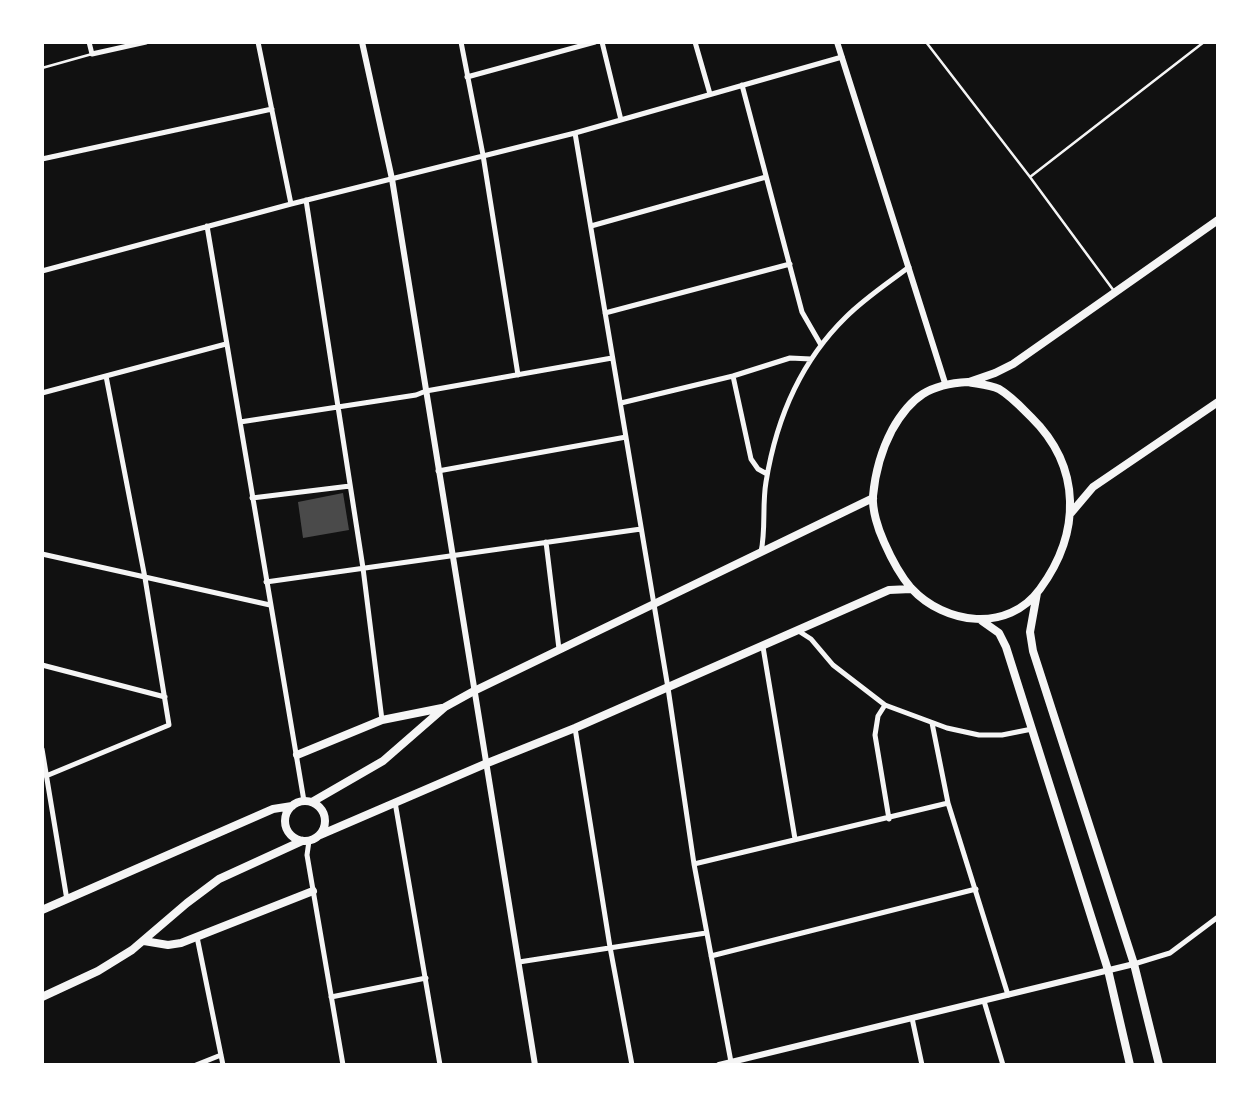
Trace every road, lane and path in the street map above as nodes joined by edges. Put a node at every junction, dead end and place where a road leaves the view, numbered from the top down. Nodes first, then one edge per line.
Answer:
1 (89, 42) edge
2 (146, 42) edge
3 (258, 42) edge
4 (362, 42) edge
5 (461, 42) edge
6 (596, 42) edge
7 (602, 42) edge
8 (695, 42) edge
9 (837, 42) edge
10 (926, 42) edge
11 (1204, 42) edge
12 (92, 54) junction
13 (842, 57) junction
14 (42, 68) edge
15 (467, 76) junction
16 (742, 85) junction
17 (710, 94) junction
18 (272, 109) junction
19 (621, 120) junction
20 (575, 133) junction
21 (483, 155) junction
22 (42, 159) edge
23 (766, 177) junction
24 (1030, 177) junction
25 (392, 179) junction
26 (306, 200) junction
27 (291, 204) junction
28 (1218, 220) edge
29 (207, 226) junction
30 (591, 226) junction
31 (790, 264) junction
32 (909, 267) junction
33 (42, 271) edge
34 (1114, 291) junction
35 (605, 313) junction
36 (226, 344) junction
37 (821, 345) junction
38 (612, 358) junction
39 (811, 359) junction
40 (518, 375) junction
41 (106, 376) junction
42 (733, 376) junction
43 (968, 382) junction
44 (945, 383) junction
45 (426, 391) junction
46 (42, 393) edge
47 (1218, 402) edge
48 (621, 403) junction
49 (338, 407) junction
50 (240, 422) junction
51 (626, 437) junction
52 (438, 471) junction
53 (767, 474) junction
54 (350, 486) junction
55 (252, 498) junction
56 (873, 498) junction
57 (1071, 513) junction
58 (641, 529) junction
59 (546, 542) junction
60 (761, 552) junction
61 (42, 554) edge
62 (452, 556) junction
63 (363, 568) junction
64 (145, 578) junction
65 (266, 582) junction
66 (911, 589) junction
67 (1037, 593) junction
68 (653, 604) junction
69 (270, 605) junction
70 (982, 621) junction
71 (797, 630) junction
72 (763, 647) junction
73 (559, 649) junction
74 (42, 665) edge
75 (668, 688) junction
76 (474, 691) junction
77 (165, 697) junction
78 (885, 705) junction
79 (445, 707) junction
80 (382, 720) junction
81 (932, 723) junction
82 (575, 728) junction
83 (1032, 729) junction
84 (42, 749) edge
85 (297, 755) junction
86 (485, 764) junction
87 (46, 776) junction
88 (309, 801) junction
89 (395, 802) junction
90 (948, 803) junction
91 (292, 806) junction
92 (889, 819) junction
93 (320, 835) junction
94 (795, 839) junction
95 (306, 841) junction
96 (695, 864) junction
97 (976, 889) junction
98 (313, 891) junction
99 (66, 900) junction
100 (42, 910) edge
101 (1218, 917) edge
102 (706, 933) junction
103 (197, 937) junction
104 (144, 941) junction
105 (610, 947) junction
106 (711, 956) junction
107 (519, 962) junction
108 (1134, 964) junction
109 (1108, 971) junction
110 (426, 978) junction
111 (1008, 995) junction
112 (42, 997) edge
113 (331, 997) junction
114 (984, 1001) junction
115 (912, 1018) junction
116 (221, 1055) junction
117 (731, 1062) junction
118 (195, 1065) edge
119 (223, 1065) edge
120 (343, 1065) edge
121 (440, 1065) edge
122 (535, 1065) edge
123 (632, 1065) edge
124 (719, 1065) edge
125 (922, 1065) edge
126 (1003, 1065) edge
127 (1130, 1065) edge
128 (1159, 1065) edge

1 - 12 street
2 - 12 street
3 - 18 street
4 - 25 street
5 - 15 street
6 - 15 street
7 - 19 street
8 - 17 street
9 - 13 street
10 - 24 lane
11 - 24 lane
12 - 14 lane
13 - 16 street
13 - 32 street
15 - 21 street
16 - 17 street
16 - 23 street
17 - 19 street
18 - 22 street
18 - 27 street
19 - 20 street
20 - 21 street
20 - 30 street
21 - 25 street
21 - 40 street
23 - 30 street
23 - 31 street
24 - 34 lane
25 - 26 street
25 - 45 street
26 - 27 street
26 - 49 street
27 - 29 street
28 - 34 main road
29 - 33 street
29 - 36 street
30 - 35 street
31 - 35 street
31 - 37 street
32 - 37 street
32 - 44 street
34 - 43 main road
35 - 38 street
36 - 41 street
36 - 50 street
37 - 39 street
38 - 40 street
38 - 48 street
39 - 42 street
39 - 53 street
40 - 45 street
41 - 46 street
41 - 64 street
42 - 48 street
42 - 53 street
43 - 44 main road
43 - 57 main road
44 - 56 main road
45 - 49 street
45 - 52 street
47 - 57 main road
48 - 51 street
49 - 50 street
49 - 54 street
50 - 55 street
51 - 52 street
51 - 58 street
52 - 62 street
53 - 60 street
54 - 55 street
54 - 63 street
55 - 65 street
56 - 60 main road
56 - 66 main road
57 - 67 main road
58 - 59 street
58 - 68 street
59 - 62 street
59 - 73 street
60 - 68 main road
61 - 64 street
62 - 63 street
62 - 76 street
63 - 65 street
63 - 80 street
64 - 69 street
64 - 77 street
65 - 69 street
66 - 70 main road
66 - 71 main road
67 - 70 main road
67 - 108 main road
68 - 73 main road
68 - 75 street
69 - 85 street
70 - 83 main road
71 - 72 main road
71 - 78 street
72 - 75 main road
72 - 94 street
73 - 76 main road
74 - 77 street
75 - 82 main road
75 - 96 street
76 - 79 main road
76 - 86 street
77 - 87 street
78 - 81 street
78 - 92 street
79 - 80 main road
79 - 88 main road
80 - 85 main road
81 - 83 street
81 - 90 street
82 - 86 main road
82 - 105 street
83 - 109 main road
84 - 87 street
85 - 88 street
86 - 89 main road
86 - 107 street
87 - 99 street
88 - 91 main road
88 - 93 main road
89 - 93 main road
89 - 110 street
90 - 92 street
90 - 97 street
91 - 95 main road
91 - 99 main road
92 - 94 street
93 - 95 main road
94 - 96 street
95 - 98 street
95 - 104 main road
96 - 102 street
97 - 106 street
97 - 111 street
98 - 103 main road
98 - 113 street
99 - 100 main road
101 - 108 street
102 - 105 street
102 - 106 street
103 - 104 main road
103 - 116 street
104 - 112 main road
105 - 107 street
105 - 123 street
106 - 117 street
107 - 122 street
108 - 109 street
108 - 128 main road
109 - 111 street
109 - 127 main road
110 - 113 street
110 - 121 street
111 - 114 street
113 - 120 street
114 - 115 street
114 - 126 street
115 - 117 street
115 - 125 street
116 - 118 street
116 - 119 street
117 - 124 street

